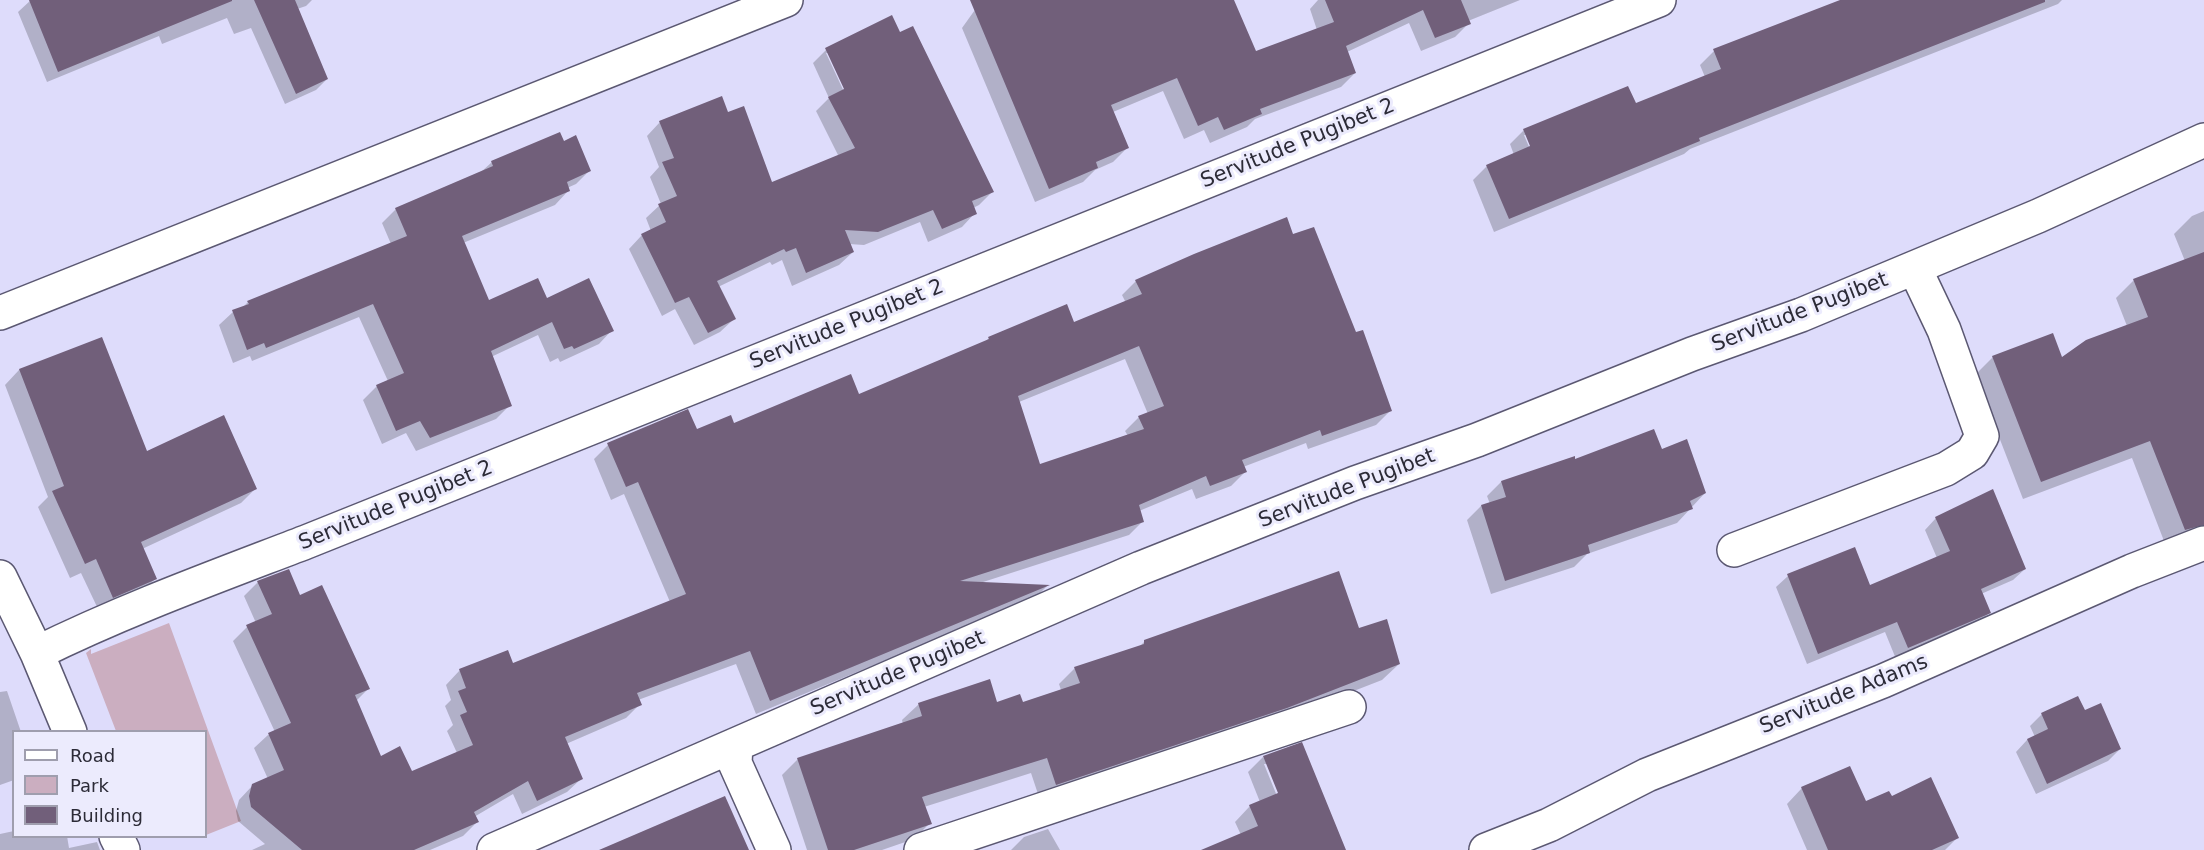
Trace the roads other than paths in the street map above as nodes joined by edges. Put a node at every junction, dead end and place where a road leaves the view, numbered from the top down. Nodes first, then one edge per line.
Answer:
1 (786, 0) edge
2 (1659, 0) edge
3 (2204, 140) edge
4 (1915, 269) junction
5 (0, 312) edge
6 (2204, 543) edge
7 (1734, 550) dead end
8 (0, 577) edge
9 (36, 653) junction
10 (1348, 707) dead end
11 (69, 730) edge
12 (736, 745) junction
13 (494, 850) edge
14 (774, 850) edge
15 (921, 850) edge
16 (1486, 850) edge

1 - 5 street
2 - 9 street, Servitude Pugibet 2
3 - 4 street, Servitude Pugibet
4 - 7 street
4 - 12 street, Servitude Pugibet
6 - 16 street, Servitude Adams
8 - 9 street
9 - 11 street
10 - 15 street
12 - 13 street, Servitude Pugibet
12 - 14 street

